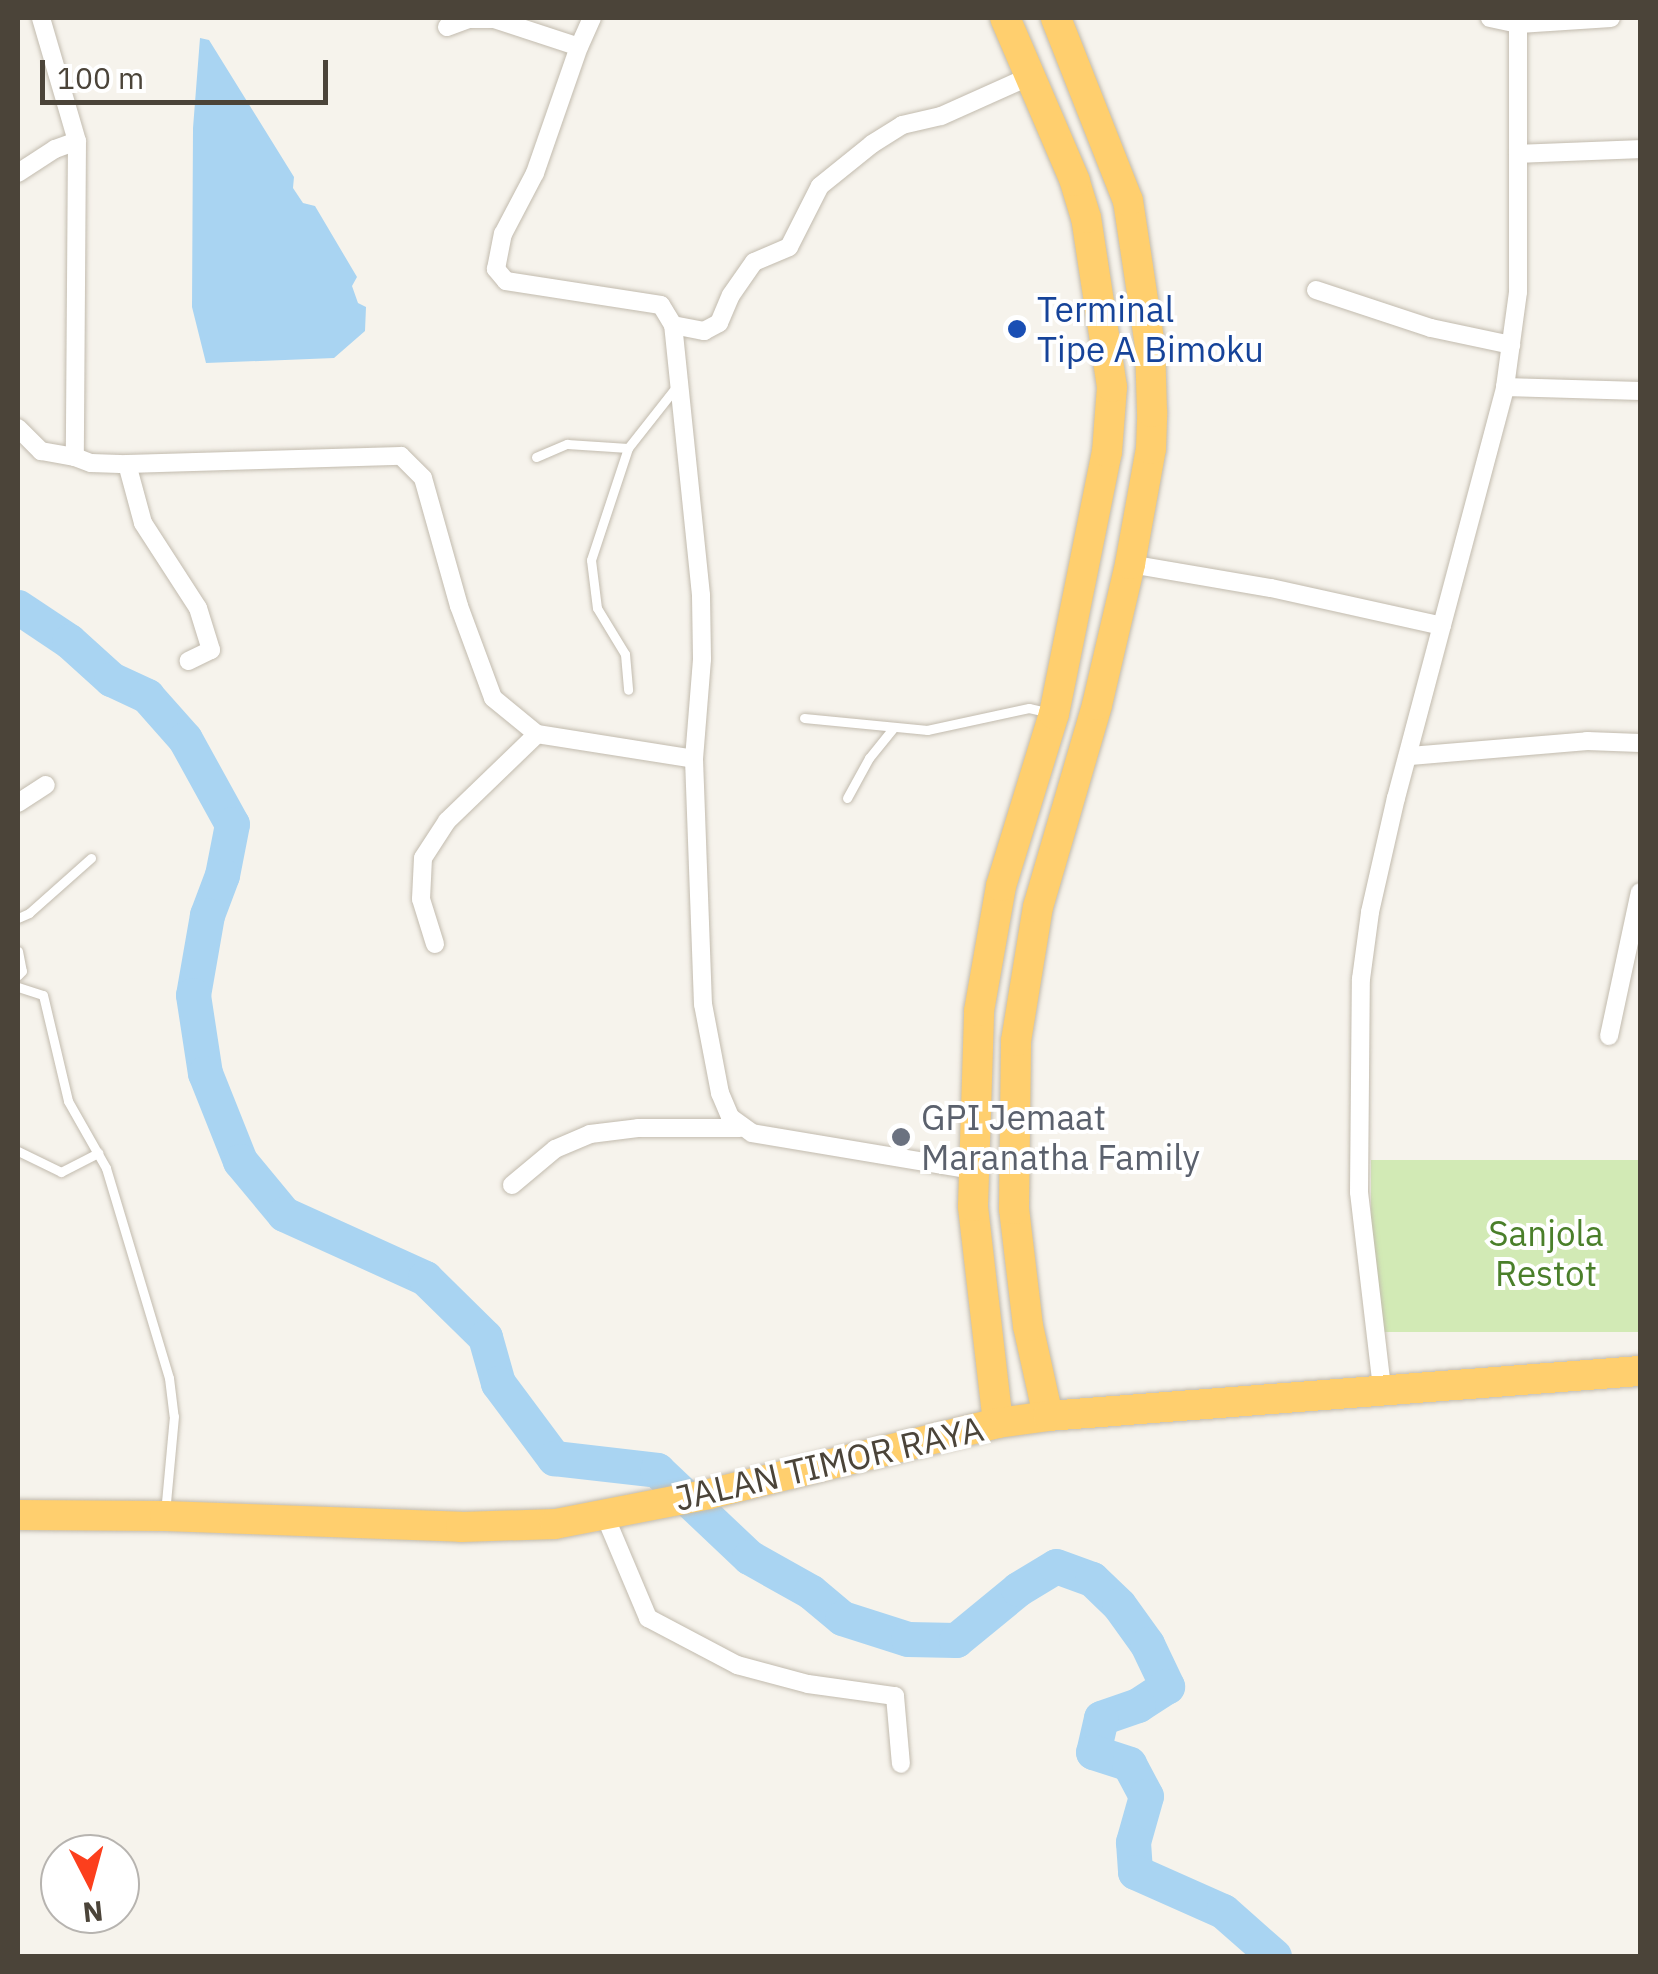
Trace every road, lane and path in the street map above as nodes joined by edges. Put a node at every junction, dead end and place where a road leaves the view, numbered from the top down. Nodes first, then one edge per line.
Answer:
1 (40, 18) edge
2 (592, 18) edge
3 (1005, 18) edge
4 (1056, 18) edge
5 (1490, 18) edge
6 (1611, 18) edge
7 (1518, 21) edge
8 (447, 27) dead end
9 (580, 46) junction
10 (1028, 77) junction
11 (78, 141) junction
12 (1640, 149) edge
13 (1518, 154) junction
14 (18, 173) edge
15 (1142, 274) junction
16 (1098, 279) junction
17 (1316, 290) dead end
18 (673, 325) junction
19 (1511, 345) junction
20 (678, 385) junction
21 (1505, 387) junction
22 (1640, 391) edge
23 (18, 428) edge
24 (628, 448) junction
25 (75, 456) junction
26 (536, 457) dead end
27 (127, 464) junction
28 (1130, 564) junction
29 (1442, 626) junction
30 (188, 661) dead end
31 (628, 690) dead end
32 (1054, 714) junction
33 (804, 718) dead end
34 (894, 727) junction
35 (537, 734) junction
36 (1640, 743) edge
37 (1410, 756) junction
38 (694, 759) junction
39 (46, 785) dead end
40 (847, 798) dead end
41 (18, 803) edge
42 (91, 858) dead end
43 (1640, 892) edge
44 (999, 897) junction
45 (1038, 907) junction
46 (18, 918) edge
47 (435, 944) dead end
48 (18, 951) edge
49 (18, 975) edge
50 (18, 987) edge
51 (1609, 1036) dead end
52 (740, 1128) junction
53 (18, 1151) edge
54 (98, 1153) junction
55 (972, 1170) junction
56 (512, 1185) dead end
57 (1640, 1371) edge
58 (1382, 1388) junction
59 (1048, 1416) junction
60 (998, 1423) junction
61 (18, 1515) edge
62 (165, 1516) junction
63 (605, 1516) junction
64 (901, 1764) dead end

1 - 11 street
2 - 9 street
3 - 10 highway
4 - 15 highway
5 - 7 street
6 - 7 street
7 - 13 street
8 - 9 street
9 - 18 street
10 - 16 highway
10 - 18 street
11 - 14 street
11 - 25 street
12 - 13 street
13 - 19 street
15 - 16 highway
15 - 28 highway
16 - 32 highway
17 - 19 street
18 - 20 street
19 - 21 street
20 - 24 lane
20 - 38 street
21 - 22 street
21 - 29 street
23 - 25 street
24 - 26 lane
24 - 31 lane
25 - 27 street
27 - 30 street
27 - 35 street
28 - 29 street
28 - 45 highway
29 - 37 street
32 - 34 lane
32 - 44 highway
33 - 34 lane
34 - 40 lane
35 - 38 street
35 - 47 street
36 - 37 street
37 - 58 street
38 - 52 street
39 - 41 street
42 - 46 lane
43 - 51 street
44 - 45 highway
44 - 55 highway
45 - 59 highway
48 - 49 lane
50 - 54 lane
52 - 55 street
52 - 56 street
53 - 54 lane
54 - 62 lane
55 - 60 highway
57 - 58 highway, JALAN TIMOR RAYA
58 - 59 highway, JALAN TIMOR RAYA
59 - 60 highway, JALAN TIMOR RAYA
60 - 63 highway, JALAN TIMOR RAYA
61 - 62 highway, JALAN TIMOR RAYA
62 - 63 highway, JALAN TIMOR RAYA
63 - 64 street

